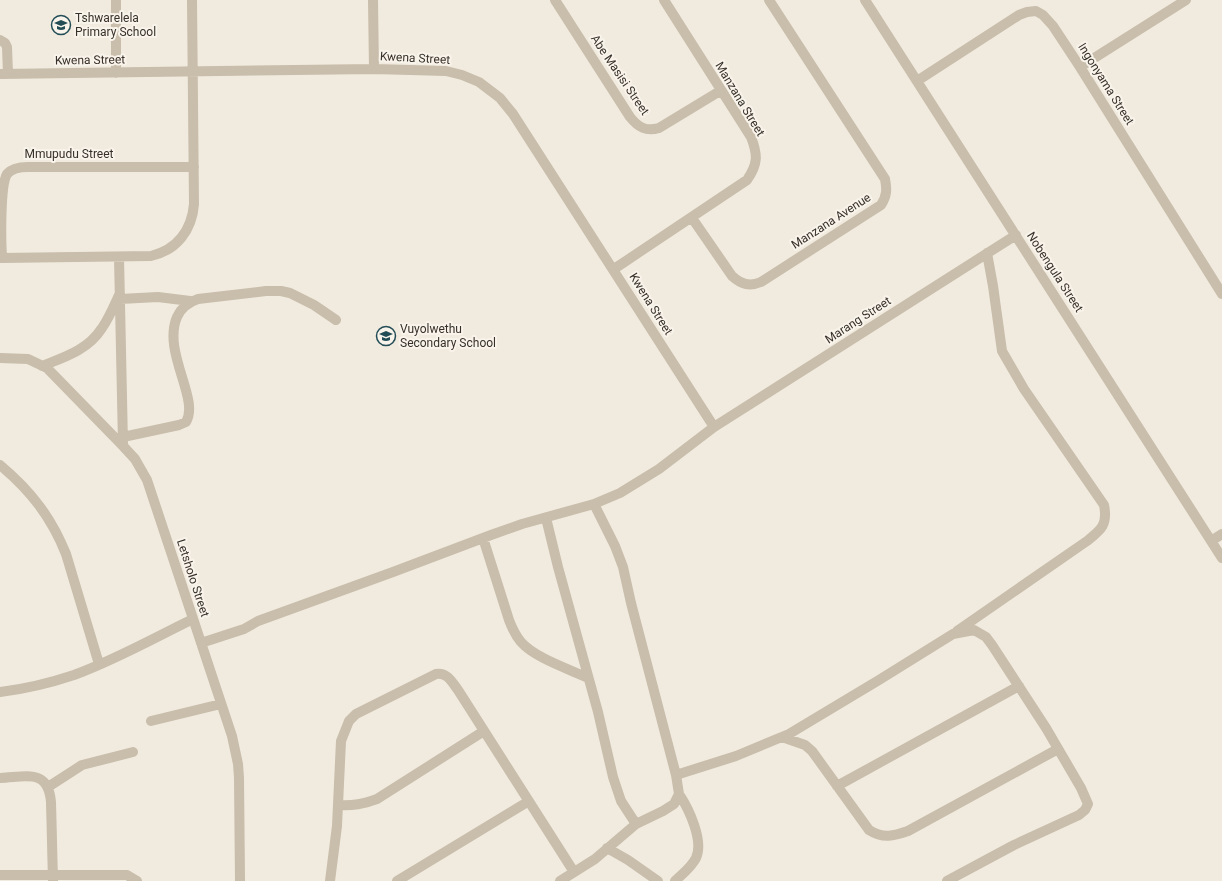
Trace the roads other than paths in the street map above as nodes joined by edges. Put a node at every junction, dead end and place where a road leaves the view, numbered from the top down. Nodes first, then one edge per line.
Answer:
1 (116, 0) edge
2 (192, 0) edge
3 (373, 0) edge
4 (555, 0) edge
5 (769, 0) edge
6 (866, 0) edge
7 (1186, 0) edge
8 (666, 1) edge
9 (0, 40) edge
10 (1080, 67) junction
11 (374, 69) junction
12 (193, 72) junction
13 (116, 73) junction
14 (4, 74) edge
15 (917, 81) junction
16 (720, 91) junction
17 (194, 167) junction
18 (692, 218) junction
19 (1016, 235) junction
20 (987, 254) junction
21 (119, 257) junction
22 (1, 258) edge
23 (614, 269) junction
24 (1222, 294) edge
25 (120, 296) junction
26 (190, 301) junction
27 (336, 320) dead end
28 (0, 358) edge
29 (42, 366) junction
30 (714, 428) junction
31 (123, 441) junction
32 (0, 465) edge
33 (594, 504) junction
34 (546, 518) junction
35 (1222, 534) edge
36 (483, 538) junction
37 (1211, 541) junction
38 (1222, 558) edge
39 (193, 619) junction
40 (953, 634) junction
41 (201, 643) junction
42 (99, 664) junction
43 (588, 678) junction
44 (1019, 686) junction
45 (0, 692) edge
46 (221, 704) junction
47 (151, 721) dead end
48 (484, 731) junction
49 (782, 737) junction
50 (1058, 749) junction
51 (133, 752) dead end
52 (676, 775) junction
53 (0, 778) edge
54 (837, 786) junction
55 (48, 787) junction
56 (678, 794) junction
57 (529, 801) junction
58 (338, 805) junction
59 (636, 824) junction
60 (607, 848) junction
61 (0, 875) edge
62 (53, 878) edge
63 (567, 878) edge
64 (137, 881) edge
65 (240, 881) edge
66 (330, 881) edge
67 (397, 881) edge
68 (658, 881) edge
69 (675, 881) edge
70 (947, 881) edge

1 - 13 street
2 - 12 street, Mmupudu Street
3 - 11 street
4 - 16 street, Abe Masisi Street
5 - 18 street, Manzana Avenue
6 - 15 street, Nobengula Street
7 - 10 street
8 - 16 street, Manzana Street
9 - 14 street
10 - 15 street, Ingonyama Street
10 - 24 street, Ingonyama Street
11 - 12 street, Kwena Street
11 - 23 street, Kwena Street
12 - 13 street, Kwena Street
12 - 17 street, Mmupudu Street
13 - 14 street, Kwena Street
15 - 19 street, Nobengula Street
16 - 18 street, Manzana Street
17 - 21 street, Mmupudu Street
17 - 22 street, Mmupudu Street
18 - 23 street, Manzana Street
19 - 20 street, Marang Street
19 - 37 street, Nobengula Street
20 - 30 street, Marang Street
20 - 40 street
21 - 22 street, Mmupudu Street
21 - 25 street
23 - 30 street, Kwena Street
25 - 26 street
25 - 29 street
25 - 31 street
26 - 27 street
26 - 31 street
28 - 29 street, Letsholo Street
29 - 31 street, Letsholo Street
30 - 33 street, Marang Street
31 - 39 street, Letsholo Street
32 - 42 street
33 - 34 street, Marang Street
33 - 52 street
34 - 36 street, Marang Street
34 - 43 street
35 - 37 street
36 - 41 street, Marang Street
36 - 43 street
37 - 38 street, Nobengula Street
39 - 41 street, Letsholo Street
39 - 42 street
40 - 44 street
40 - 49 street
41 - 46 street, Letsholo Street
42 - 45 street
43 - 59 street
44 - 50 street
44 - 54 street
46 - 47 street
46 - 65 street, Letsholo Street
48 - 57 street
48 - 58 street
48 - 58 street
49 - 52 street
49 - 54 street
50 - 54 street
50 - 70 street
51 - 55 street
52 - 56 street
53 - 55 street
55 - 62 street
56 - 59 street
56 - 69 street
57 - 63 street
57 - 67 street
58 - 66 street
59 - 60 street
60 - 63 street
60 - 68 street
61 - 62 street
62 - 64 street

